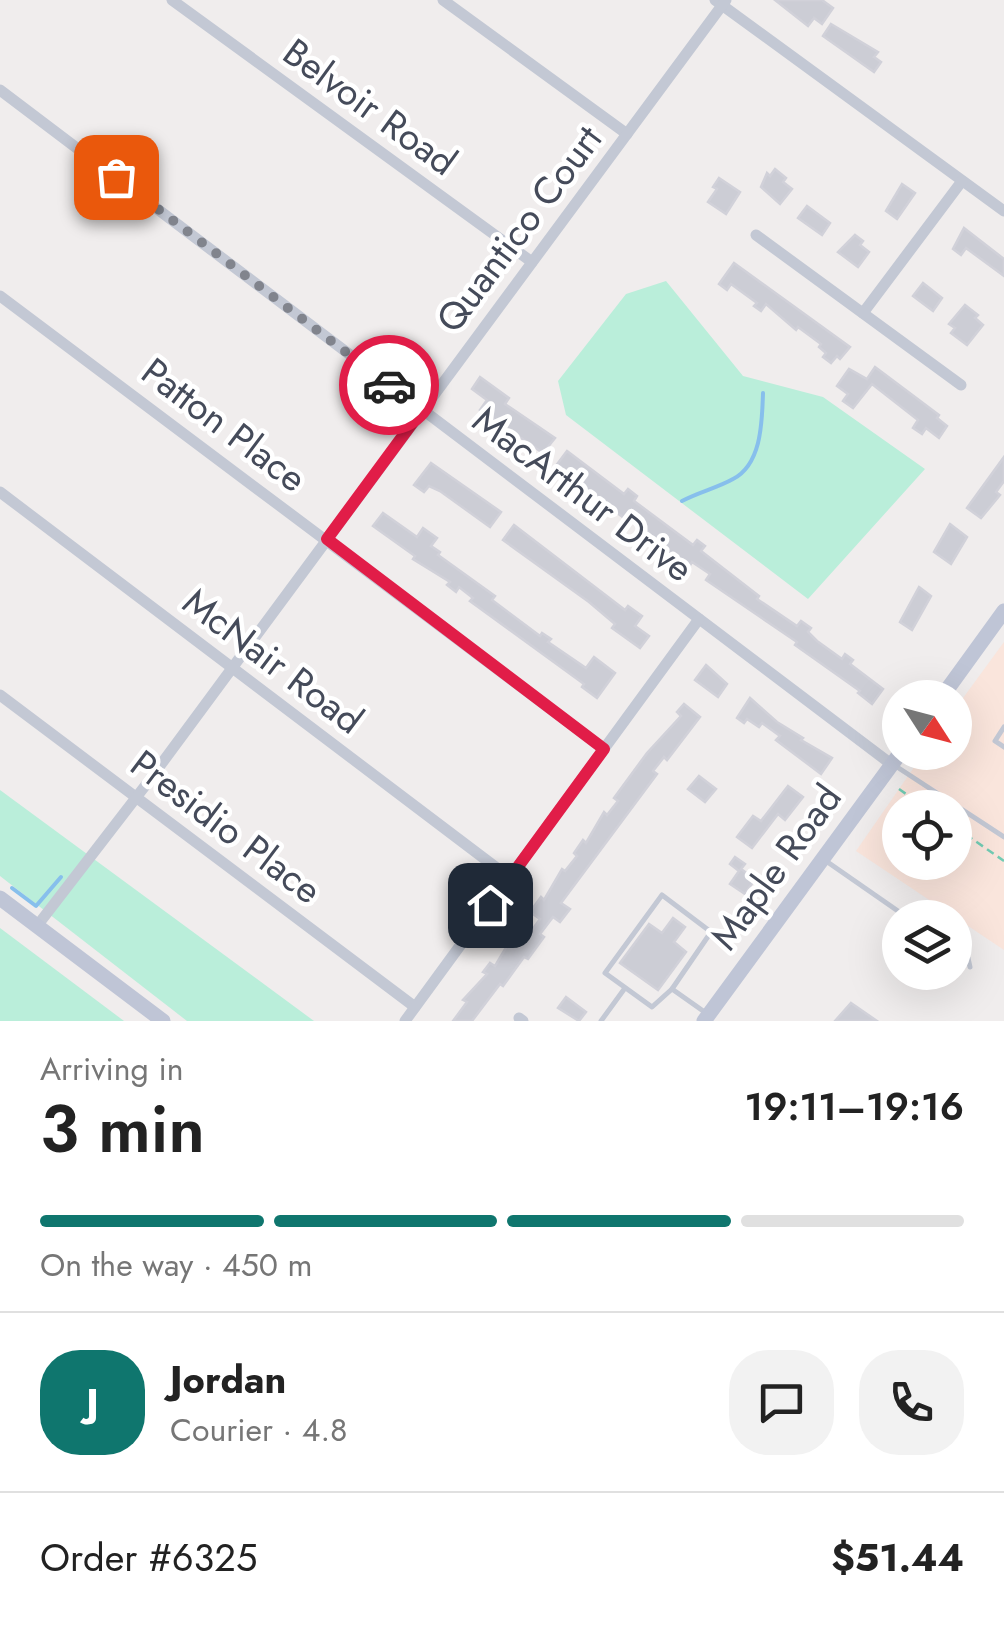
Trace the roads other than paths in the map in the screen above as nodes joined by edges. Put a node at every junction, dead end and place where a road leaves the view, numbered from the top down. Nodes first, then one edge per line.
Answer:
1 (172, 0) edge
2 (443, 0) edge
3 (721, 2) edge
4 (0, 90) edge
5 (628, 134) junction
6 (962, 181) junction
7 (1004, 212) edge
8 (756, 235) dead end
9 (532, 262) junction
10 (0, 296) edge
11 (864, 312) junction
12 (961, 385) dead end
13 (422, 410) junction
14 (0, 492) edge
15 (327, 539) junction
16 (1004, 611) edge
17 (700, 619) junction
18 (232, 668) junction
19 (955, 680) edge
20 (0, 694) edge
21 (1004, 727) edge
22 (1004, 747) edge
23 (882, 748) edge
24 (604, 749) junction
25 (887, 770) edge
26 (912, 770) edge
27 (137, 797) junction
28 (1004, 838) edge
29 (823, 860) junction
30 (510, 878) junction
31 (0, 898) edge
32 (882, 900) edge
33 (37, 926) junction
34 (625, 988) junction
35 (672, 989) junction
36 (415, 1007) junction
37 (709, 1019) edge
38 (163, 1021) edge
39 (405, 1021) edge
40 (601, 1021) edge

1 - 9 street, Belvoir Road
2 - 5 street
3 - 5 street, Quantico Court
3 - 6 street
4 - 13 street, MacArthur Drive
5 - 9 street, Quantico Court
6 - 7 street
6 - 11 street
8 - 11 street
9 - 13 street, Quantico Court
10 - 15 street, Patton Place
11 - 12 street
13 - 15 street, Quantico Court
13 - 17 street, MacArthur Drive
14 - 18 street, McNair Road
15 - 18 street, Quantico Court
15 - 24 street, Patton Place
16 - 19 main road
17 - 23 street, MacArthur Drive
17 - 24 street
18 - 27 street, Quantico Court
18 - 30 street, McNair Road
20 - 27 street, Presidio Place
21 - 22 lane
24 - 30 street
25 - 29 main road, Maple Road
26 - 28 lane
27 - 33 street, Quantico Court
27 - 36 street, Presidio Place
29 - 32 lane
29 - 37 main road, Maple Road
30 - 36 street
31 - 33 main road
33 - 38 main road
34 - 35 lane
34 - 35 lane
34 - 40 lane
35 - 37 lane
36 - 39 street

